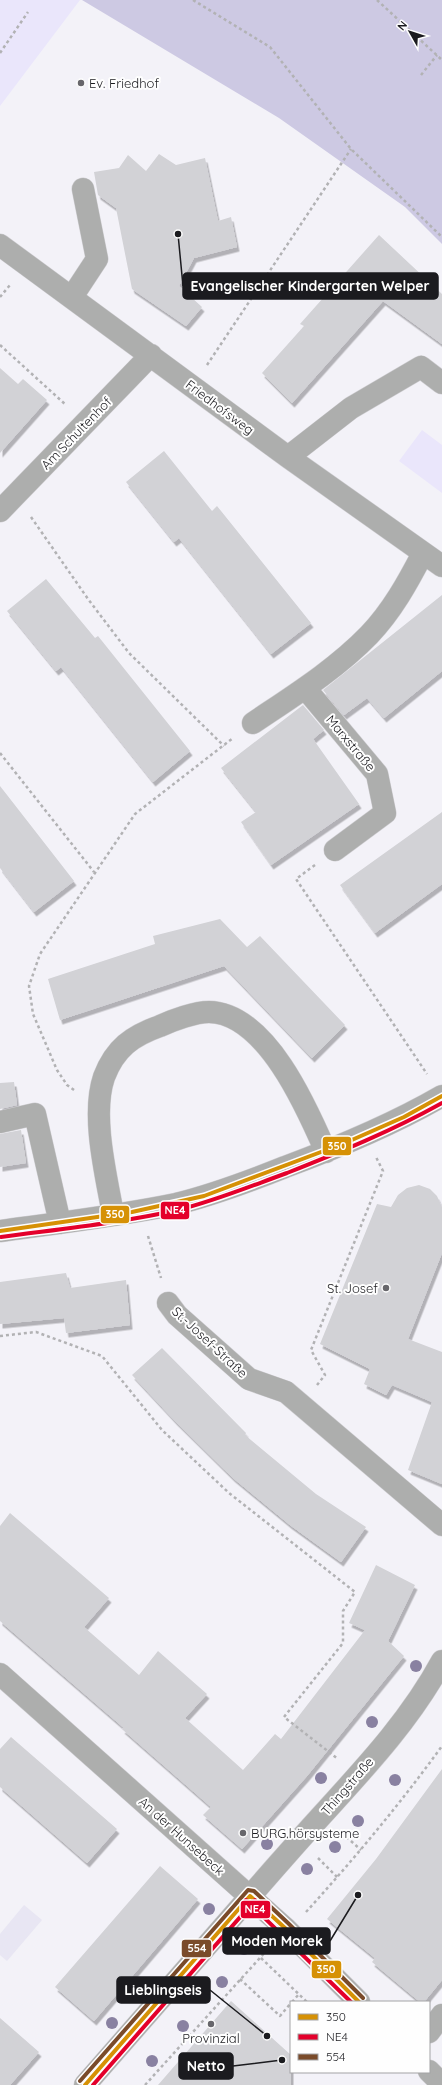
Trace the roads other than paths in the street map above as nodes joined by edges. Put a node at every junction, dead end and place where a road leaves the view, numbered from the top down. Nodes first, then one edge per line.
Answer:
1 (83, 189) dead end
2 (0, 245) edge
3 (72, 297) junction
4 (151, 355) junction
5 (442, 383) edge
6 (288, 457) junction
7 (0, 511) edge
8 (423, 553) junction
9 (442, 566) edge
10 (305, 688) junction
11 (253, 723) road end
12 (335, 850) road end
13 (442, 1096) edge
14 (0, 1122) edge
15 (326, 1152) junction
16 (113, 1214) junction
17 (60, 1224) junction
18 (0, 1231) edge
19 (168, 1303) road end
20 (442, 1525) edge
21 (442, 1661) edge
22 (0, 1674) edge
23 (250, 1896) junction
24 (358, 2001) edge
25 (442, 2015) edge
26 (430, 2031) edge
27 (430, 2072) edge
28 (442, 2084) edge
29 (85, 2085) edge

1 - 3 street
2 - 3 street, Friedhofsweg
3 - 4 street, Friedhofsweg
4 - 6 street, Friedhofsweg
4 - 7 street, Am Schultenhof
5 - 6 street
6 - 8 street, Friedhofsweg
8 - 9 street, Friedhofsweg
8 - 10 street
10 - 11 street
10 - 12 street, Marxstraße
13 - 15 street
14 - 17 street
15 - 16 street
15 - 16 street
16 - 17 street
17 - 18 street
19 - 20 street, St.-Josef-Straße
21 - 23 street, Thingstraße
22 - 23 street, An der Hunsebeck
23 - 24 street, An der Hunsebeck
23 - 29 street, Thingstraße
25 - 26 street
27 - 28 street

